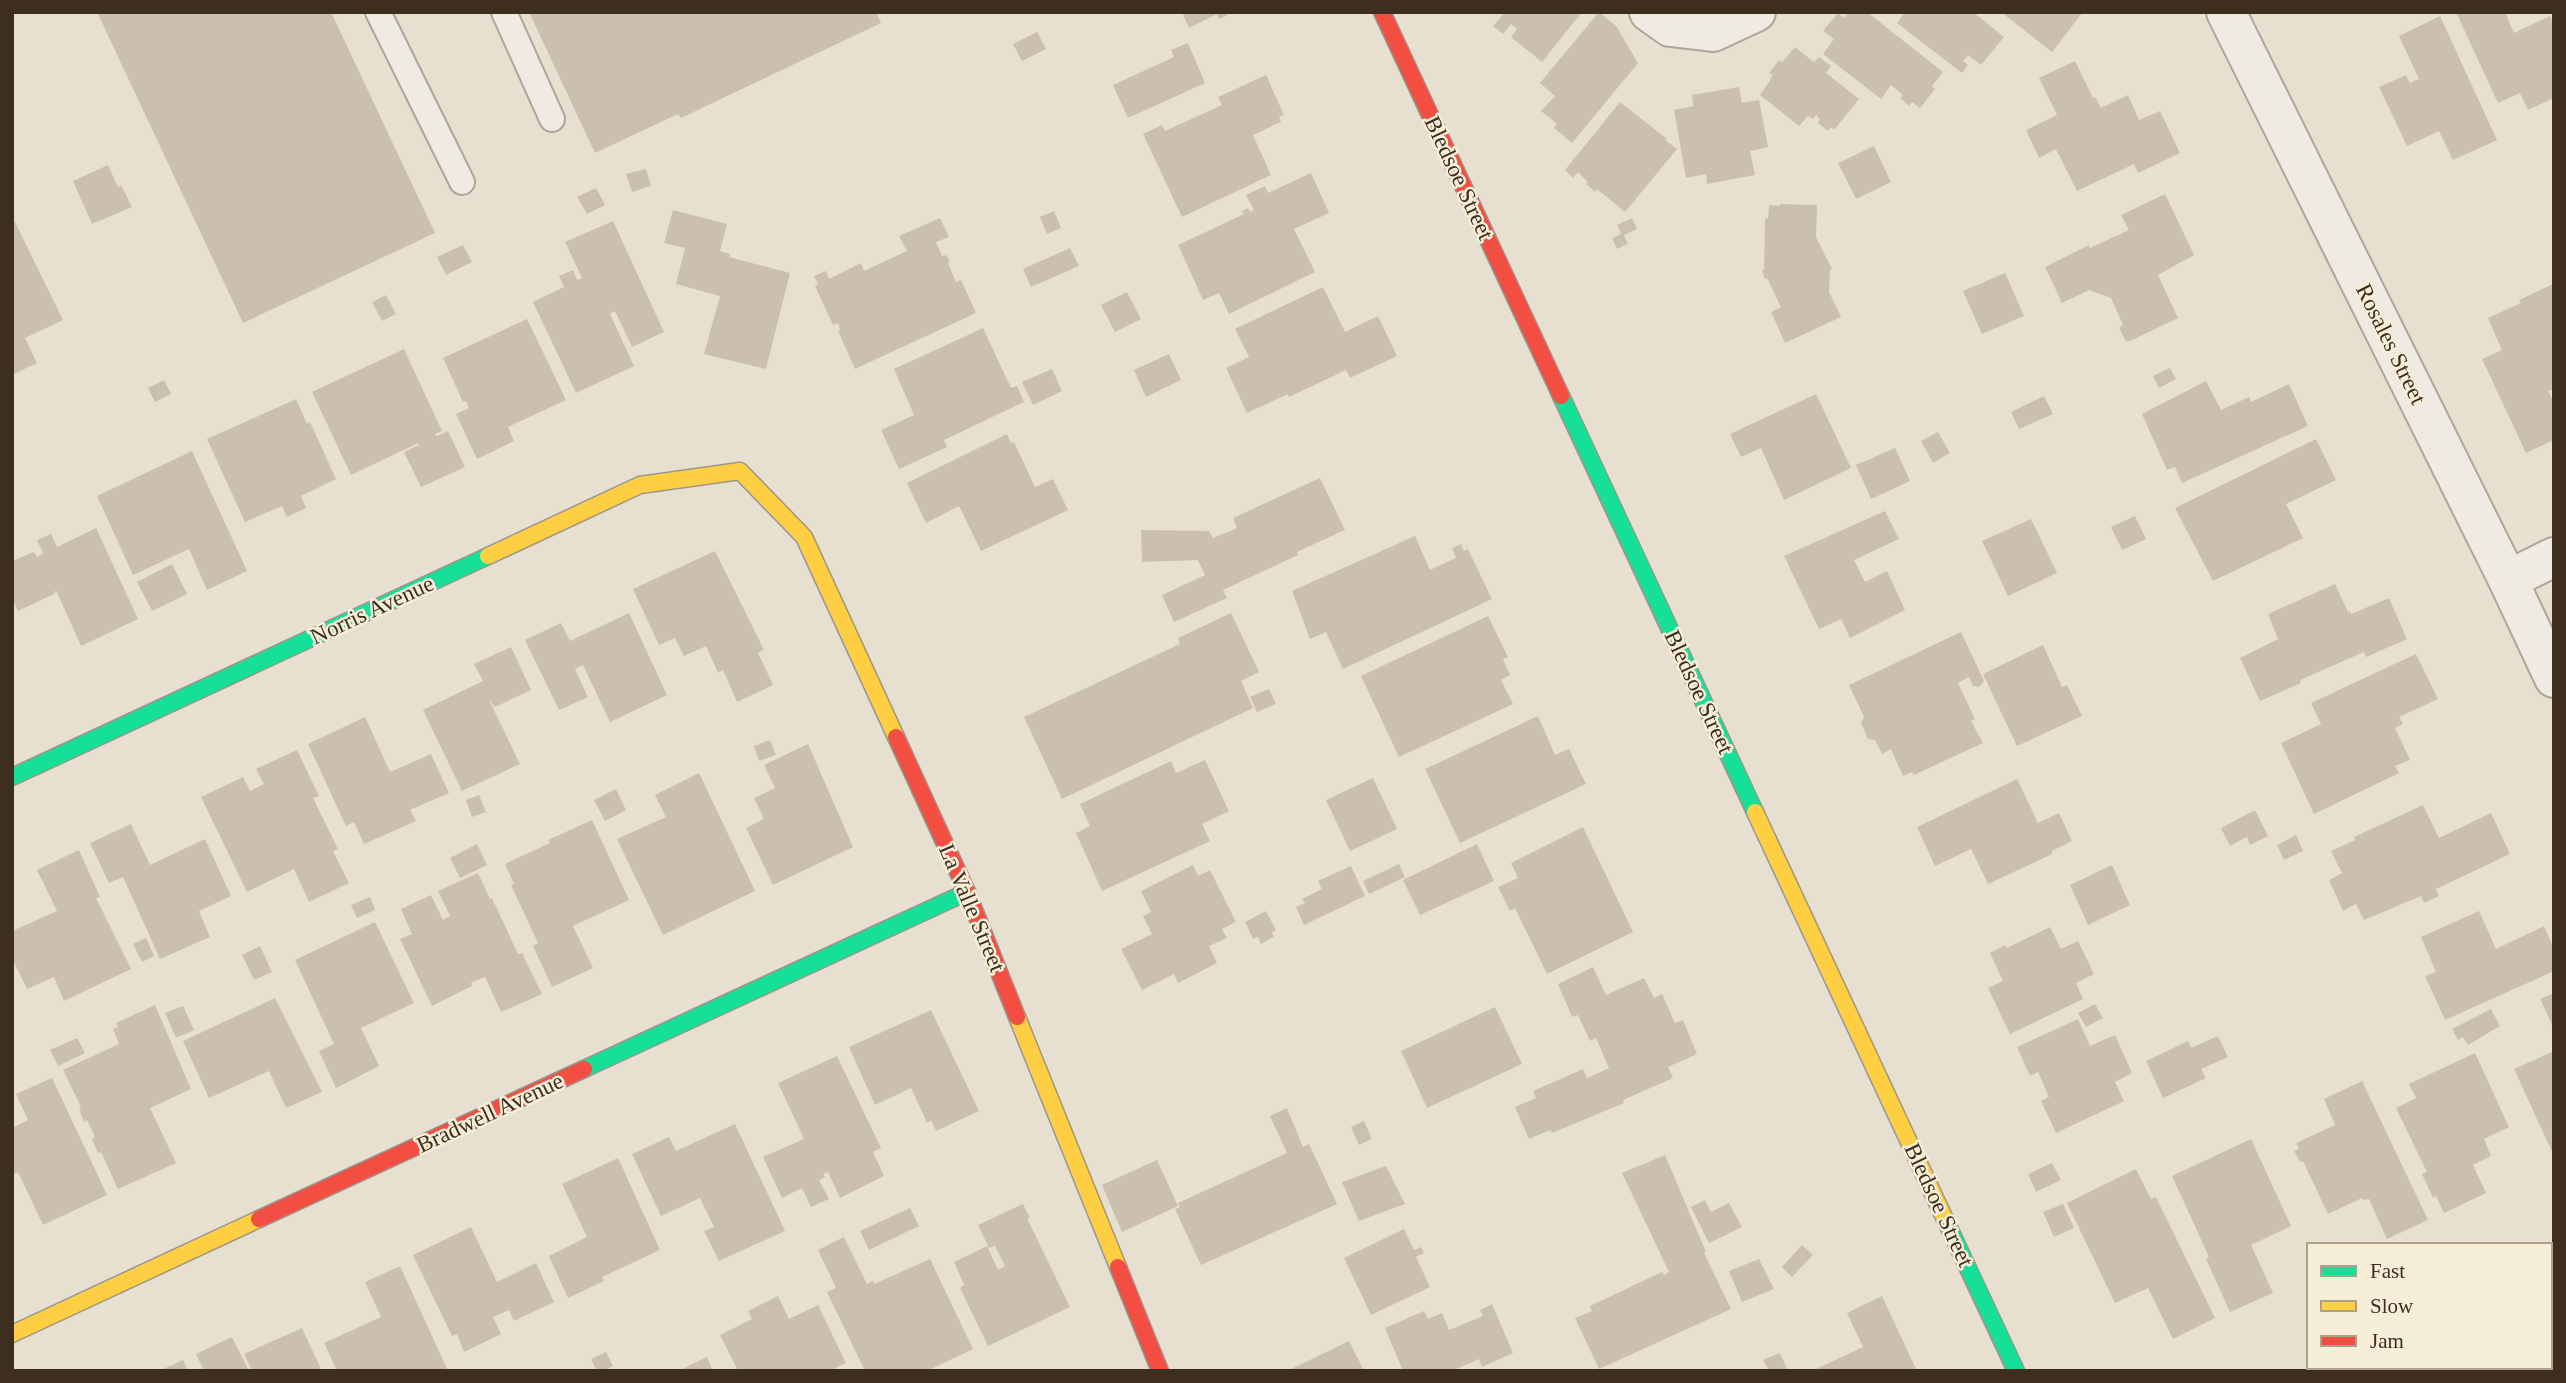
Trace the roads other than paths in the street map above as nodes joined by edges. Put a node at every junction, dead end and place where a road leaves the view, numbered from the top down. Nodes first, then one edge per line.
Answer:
1 (379, 12) edge
2 (504, 12) edge
3 (1382, 12) edge
4 (1649, 12) edge
5 (1756, 12) edge
6 (2226, 12) edge
7 (552, 119) dead end
8 (462, 182) dead end
9 (740, 471) joint
10 (2554, 557) edge
11 (2508, 579) junction
12 (2554, 678) edge
13 (12, 777) edge
14 (967, 892) junction
15 (12, 1334) edge
16 (1160, 1371) edge
17 (2016, 1371) edge

1 - 8 lane
2 - 7 lane
3 - 17 street, Bledsoe Street
4 - 5 street
6 - 11 street, Rosales Street
9 - 13 street, Norris Avenue
9 - 14 street, La Valle Street
10 - 11 street
11 - 12 street, Rosales Street
14 - 15 street, Bradwell Avenue
14 - 16 street, La Valle Street

